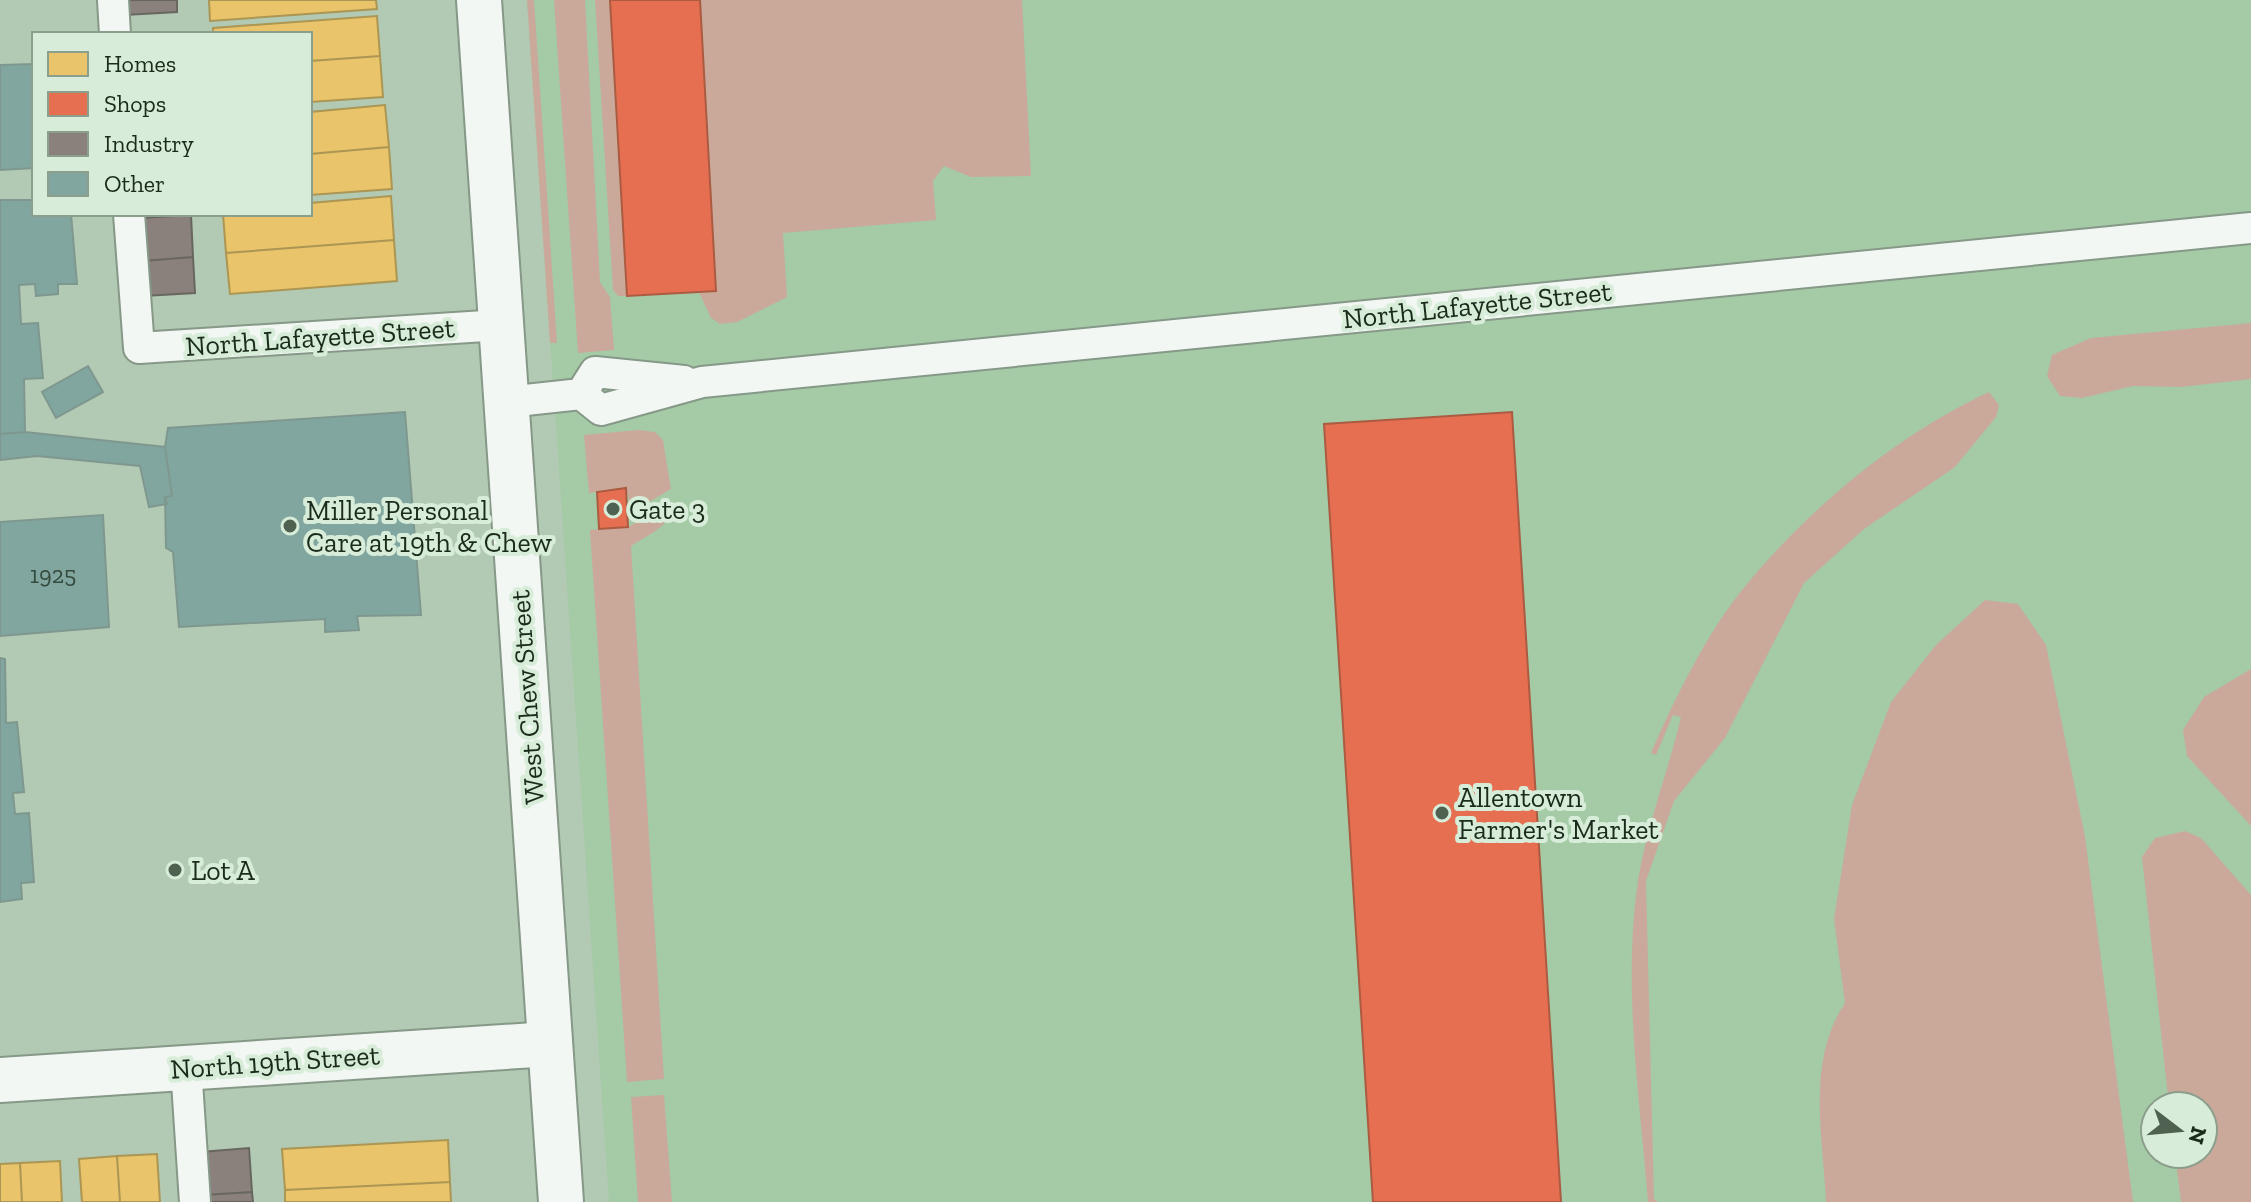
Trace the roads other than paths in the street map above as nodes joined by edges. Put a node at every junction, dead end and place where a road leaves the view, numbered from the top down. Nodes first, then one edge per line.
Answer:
1 (113, 0) edge
2 (479, 0) edge
3 (115, 32) edge
4 (129, 216) edge
5 (2251, 228) edge
6 (501, 325) junction
7 (507, 402) junction
8 (550, 1044) junction
9 (186, 1067) junction
10 (0, 1080) edge
11 (195, 1202) edge
12 (561, 1202) edge

1 - 3 lane
2 - 6 street, West Chew Street
4 - 6 lane, North Lafayette Street
5 - 7 lane, North Lafayette Street
6 - 7 street, West Chew Street
7 - 8 street, West Chew Street
8 - 9 street, North 19th Street
8 - 12 street, West Chew Street
9 - 10 street, North 19th Street
9 - 11 lane

